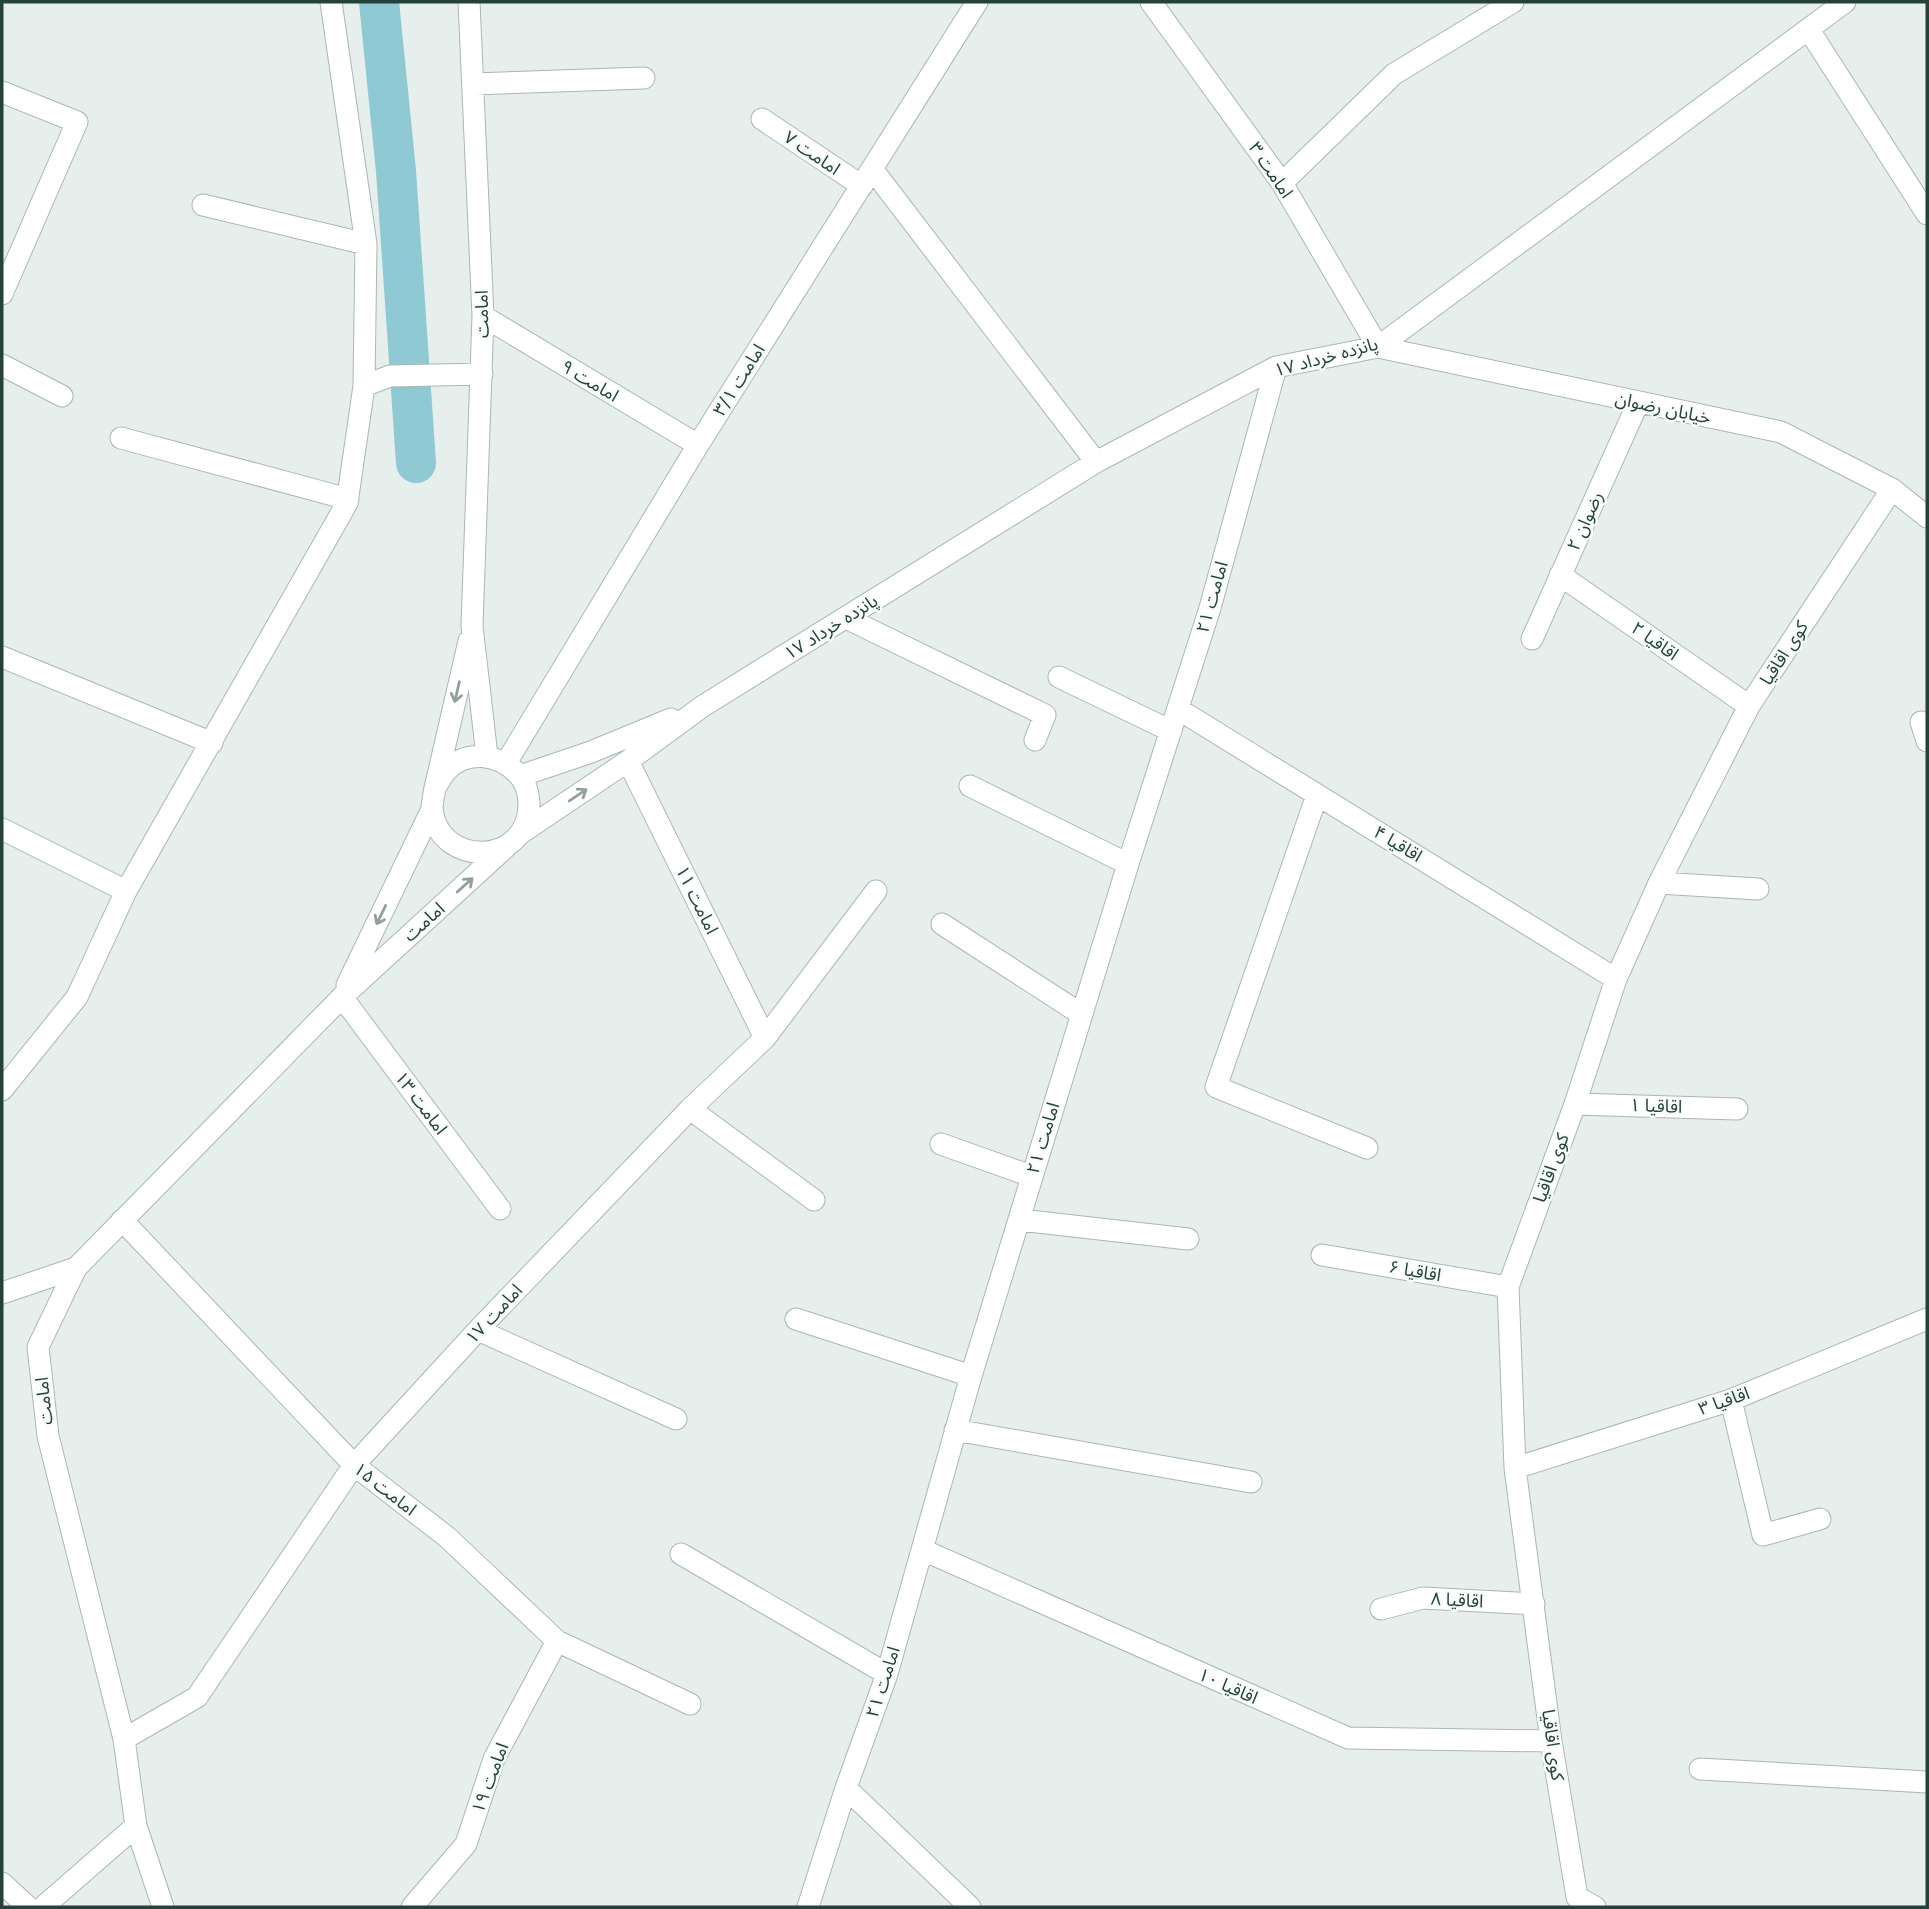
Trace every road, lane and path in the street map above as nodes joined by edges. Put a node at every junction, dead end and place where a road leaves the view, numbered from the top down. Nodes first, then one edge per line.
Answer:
1 (331, 2) edge
2 (469, 2) edge
3 (977, 2) edge
4 (1151, 2) edge
5 (1513, 2) edge
6 (1845, 2) edge
7 (1809, 30) junction
8 (644, 78) dead end
9 (473, 85) junction
10 (2, 92) edge
11 (762, 119) dead end
12 (867, 178) junction
13 (1282, 183) junction
14 (203, 205) dead end
15 (1927, 214) edge
16 (366, 244) junction
17 (2, 295) edge
18 (483, 316) junction
19 (1378, 346) junction
20 (2, 366) edge
21 (1276, 367) junction
22 (482, 374) junction
23 (364, 386) junction
24 (62, 396) dead end
25 (1638, 403) junction
26 (121, 438) dead end
27 (698, 446) junction
28 (1096, 462) junction
29 (1892, 489) junction
30 (348, 499) junction
31 (1927, 517) edge
32 (1560, 575) junction
33 (846, 618) junction
34 (472, 626) junction
35 (1532, 639) dead end
36 (2, 657) edge
37 (1059, 677) dead end
38 (703, 706) junction
39 (1749, 706) junction
40 (1178, 709) junction
41 (1171, 731) junction
42 (1035, 740) dead end
43 (212, 743) junction
44 (628, 761) junction
45 (504, 765) junction
46 (970, 786) dead end
47 (435, 788) junction
48 (1317, 795) junction
49 (432, 809) junction
50 (2, 830) edge
51 (514, 840) junction
52 (1128, 864) junction
53 (1659, 883) junction
54 (1758, 889) dead end
55 (126, 891) junction
56 (876, 891) dead end
57 (942, 924) dead end
58 (1616, 979) junction
59 (342, 997) junction
60 (1082, 1014) junction
61 (765, 1038) junction
62 (2, 1090) edge
63 (1575, 1104) junction
64 (690, 1109) junction
65 (1737, 1109) dead end
66 (941, 1144) dead end
67 (1367, 1148) dead end
68 (1031, 1176) junction
69 (814, 1200) dead end
70 (500, 1209) dead end
71 (122, 1220) junction
72 (1020, 1220) junction
73 (1188, 1238) dead end
74 (1322, 1255) dead end
75 (76, 1268) junction
76 (1507, 1287) junction
77 (2, 1293) edge
78 (796, 1319) dead end
79 (1927, 1319) edge
80 (478, 1330) junction
81 (971, 1376) junction
82 (1731, 1400) junction
83 (676, 1419) dead end
84 (955, 1430) junction
85 (354, 1465) junction
86 (1515, 1468) junction
87 (1251, 1482) dead end
88 (1820, 1520) dead end
89 (923, 1550) junction
90 (681, 1554) dead end
91 (1534, 1604) junction
92 (1381, 1609) dead end
93 (557, 1641) junction
94 (887, 1674) junction
95 (690, 1704) dead end
96 (124, 1739) junction
97 (1551, 1741) junction
98 (1700, 1769) dead end
99 (1927, 1782) edge
100 (846, 1788) junction
101 (136, 1826) junction
102 (2, 1883) edge
103 (28, 1907) edge
104 (43, 1907) edge
105 (163, 1907) edge
106 (412, 1907) edge
107 (808, 1907) edge
108 (970, 1907) edge
109 (1595, 1907) edge

1 - 16 street
2 - 9 street, امامت
3 - 12 street, امامت ۳/۱
4 - 13 street, امامت ۳
5 - 13 street
6 - 7 street, پانزده خرداد ۱۷
7 - 15 street
7 - 19 street, پانزده خرداد ۱۷
8 - 9 street
9 - 18 street, امامت
10 - 17 street
11 - 12 street, امامت ۷
12 - 27 street, امامت ۳/۱
12 - 28 street, امامت ۷
13 - 19 street, امامت ۳
14 - 16 street
16 - 23 street
18 - 22 street, امامت
18 - 27 street, امامت ۹
19 - 21 street, پانزده خرداد ۱۷
19 - 25 street, خیابان رضوان
20 - 24 street
21 - 28 street, پانزده خرداد ۱۷
21 - 40 street, امامت ۲۱
22 - 23 street
22 - 34 street, امامت
23 - 30 street
25 - 29 street, خیابان رضوان
25 - 32 street, رضوان ۲
26 - 30 street
27 - 45 street, امامت ۳/۱
28 - 33 street, پانزده خرداد ۱۷
29 - 31 street, خیابان رضوان
29 - 39 street, کوی اقاقیا
30 - 43 street
32 - 35 street, رضوان ۲
32 - 39 street, اقاقیا ۲
33 - 38 street, پانزده خرداد ۱۷
33 - 42 street
34 - 45 street, امامت
34 -> 47 street, امامت
36 - 43 street
37 - 41 street
38 - 44 street, پانزده خرداد ۱۷
38 - 45 street, پانزده خرداد ۱۷
39 - 53 street, کوی اقاقیا
40 - 41 street, امامت ۲۱
40 - 48 street, اقاقیا ۴
41 - 52 street, امامت ۲۱
43 - 55 street
51 -> 44 street, پانزده خرداد ۱۷
44 - 61 street, امامت ۱۱
45 - 47 street
45 - 51 street
46 - 52 street
47 - 49 street
48 - 58 street, اقاقیا ۴
48 - 67 street
49 - 51 street
49 -> 59 street, امامت
50 - 55 street
59 -> 51 street, امامت
52 - 60 street, امامت ۲۱
53 - 54 street
53 - 58 street, کوی اقاقیا
55 - 62 street
56 - 61 street, امامت ۱۷
57 - 60 street
58 - 63 street, کوی اقاقیا
59 - 70 street, امامت ۱۳
59 - 71 street, امامت
60 - 68 street, امامت ۲۱
61 - 64 street, امامت ۱۷
63 - 65 street, اقاقیا ۱
63 - 76 street, کوی اقاقیا
64 - 69 street
64 - 80 street, امامت ۱۷
66 - 68 street
68 - 72 street, امامت ۲۱
71 - 75 street, امامت
71 - 85 street, امامت ۱۵
72 - 73 street
72 - 81 street, امامت ۲۱
74 - 76 street, اقاقیا ۶
75 - 77 street
75 - 96 street, امامت
76 - 86 street, کوی اقاقیا
78 - 81 street
79 - 82 street, اقاقیا ۳
80 - 83 street
80 - 85 street, امامت ۱۷
81 - 84 street, امامت ۲۱
82 - 86 street, اقاقیا ۳
82 - 88 street
84 - 87 street
84 - 89 street, امامت ۲۱
85 - 93 street, امامت ۱۵
85 - 96 street, امامت ۱۷
86 - 91 street, کوی اقاقیا
89 - 94 street, امامت ۲۱
89 - 97 street, اقاقیا ۱۰
90 - 94 street
91 - 92 street, اقاقیا ۸
91 - 97 street, کوی اقاقیا
93 - 95 street, امامت ۱۵
93 - 106 street, امامت ۱۹
94 - 100 street, امامت ۲۱
96 - 101 street, امامت
97 - 109 street, کوی اقاقیا
98 - 99 street
100 - 107 street, امامت ۲۱
100 - 108 street
101 - 104 street
101 - 105 street, امامت
102 - 103 street

